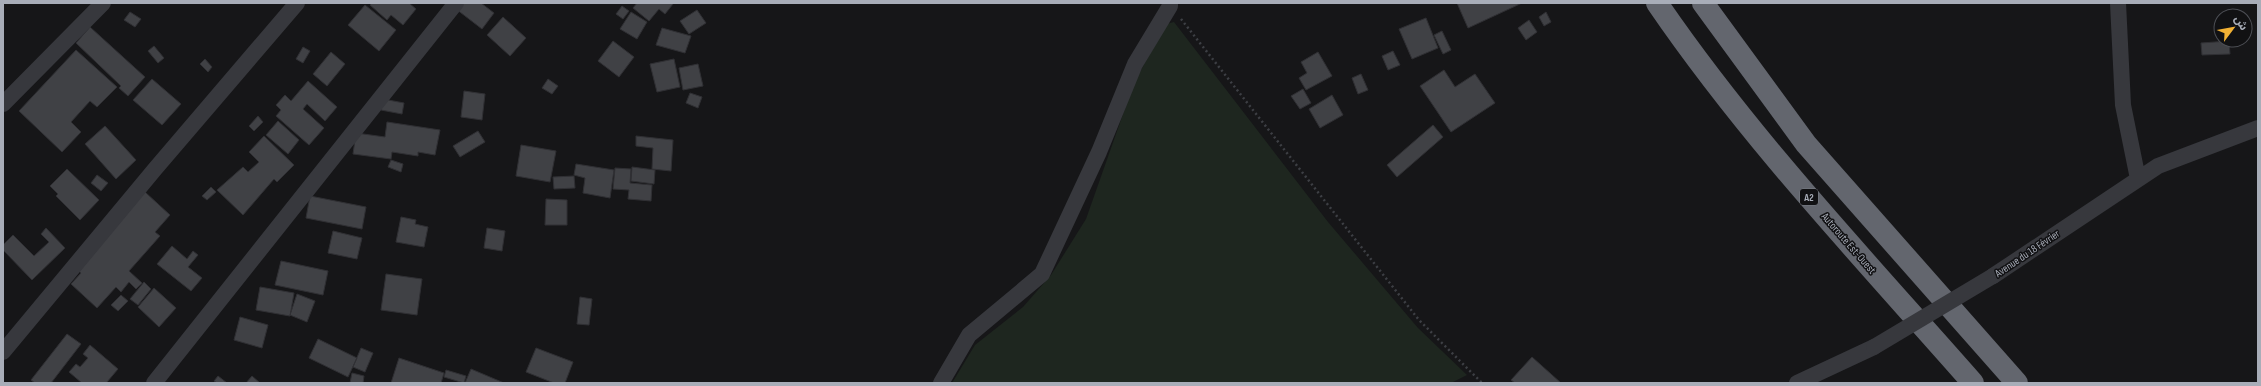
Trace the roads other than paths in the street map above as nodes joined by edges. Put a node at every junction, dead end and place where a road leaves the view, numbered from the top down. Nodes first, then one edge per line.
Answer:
1 (103, 3) edge
2 (297, 3) edge
3 (456, 3) edge
4 (1657, 3) edge
5 (1703, 3) edge
6 (2118, 3) edge
7 (1170, 4) edge
8 (3, 104) edge
9 (2258, 128) edge
10 (2138, 179) junction
11 (3, 352) edge
12 (154, 383) edge
13 (941, 383) edge
14 (1798, 383) edge
15 (1973, 383) edge
16 (2017, 383) edge

1 - 8 street
2 - 11 street
3 - 12 street
4 - 15 highway, Autoroute Est-Ouest / A2
5 - 16 highway
6 - 10 street
7 - 13 street
9 - 10 street, Avenue du 18 Février
10 - 14 street, Avenue du 18 Février, bridge

